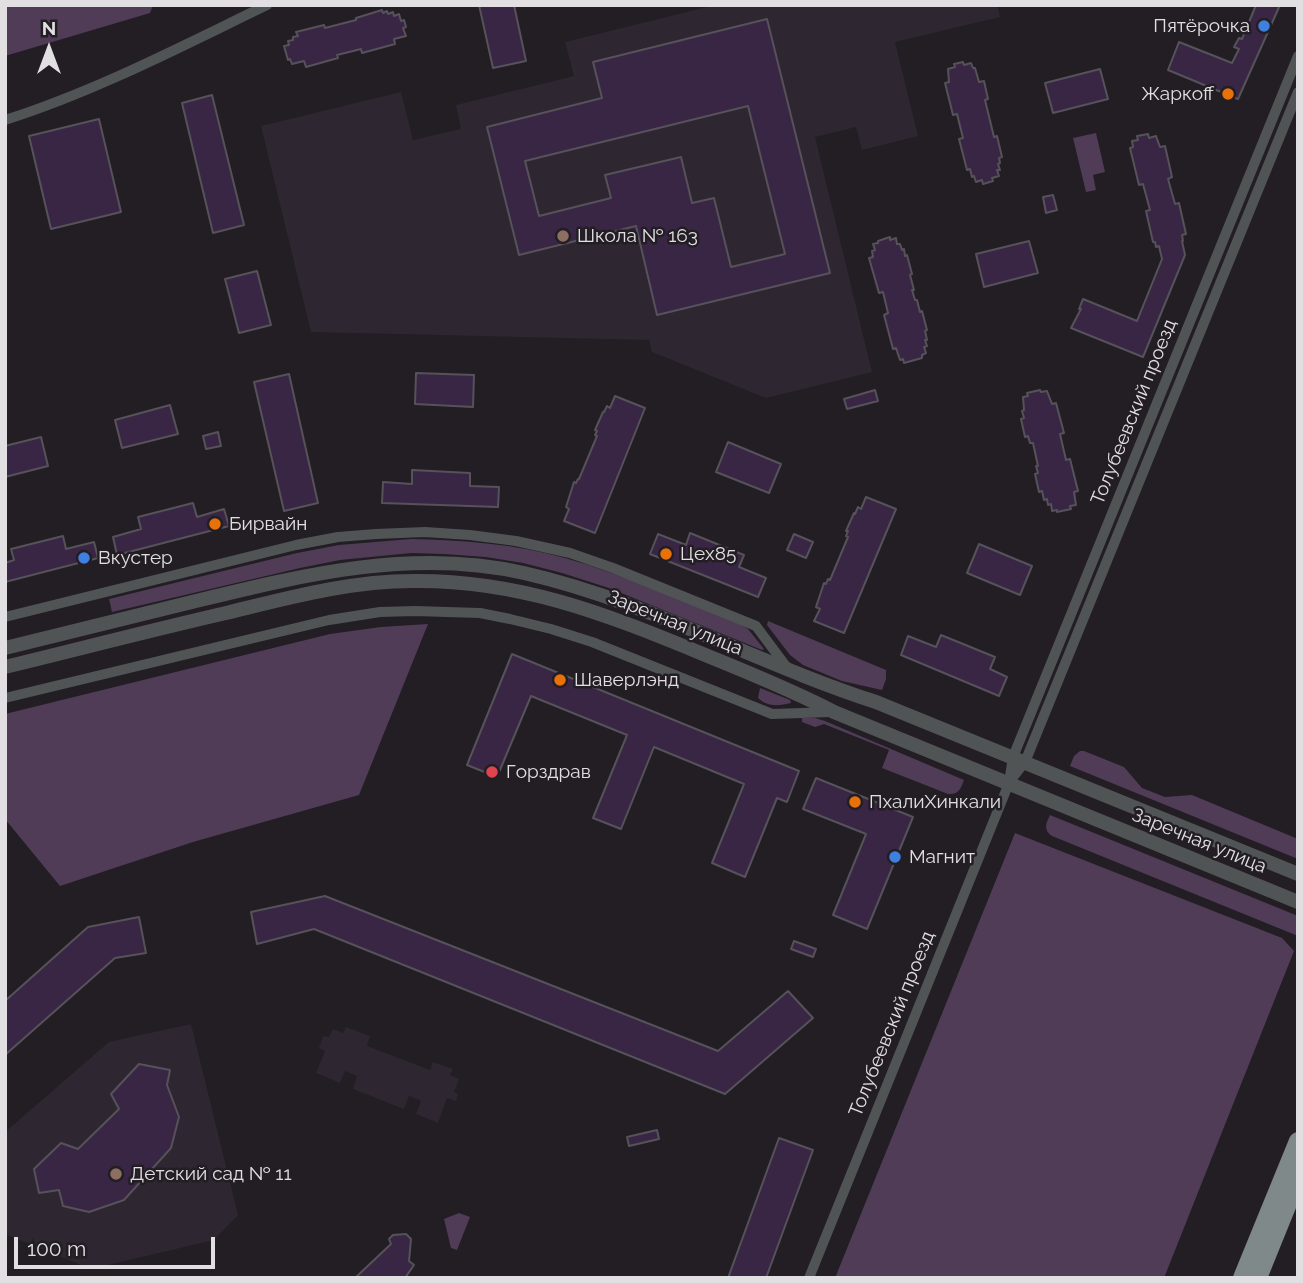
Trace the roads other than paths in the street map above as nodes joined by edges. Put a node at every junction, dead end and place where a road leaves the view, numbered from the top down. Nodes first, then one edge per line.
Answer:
1 (267, 5) edge
2 (1298, 57) edge
3 (1298, 92) edge
4 (5, 120) edge
5 (5, 617) edge
6 (5, 648) edge
7 (5, 667) edge
8 (788, 669) junction
9 (5, 698) edge
10 (834, 712) junction
11 (1019, 760) junction
12 (1009, 783) junction
13 (1298, 874) edge
14 (1298, 902) edge
15 (1298, 1141) edge
16 (1298, 1179) edge
17 (809, 1278) edge
18 (1242, 1278) edge
19 (1258, 1278) edge

1 - 4 street
2 - 11 street, Толубеевский проезд
3 - 11 street, Толубеевский проезд
5 - 8 street
6 - 8 street, Заречная улица
7 - 10 street, Заречная улица
8 - 11 street, Заречная улица
9 - 10 street
10 - 12 street, Заречная улица
11 - 12 street, Толубеевский проезд
11 - 13 street, Заречная улица
12 - 14 street, Заречная улица
12 - 17 street, Толубеевский проезд
15 - 18 main road
16 - 19 main road

